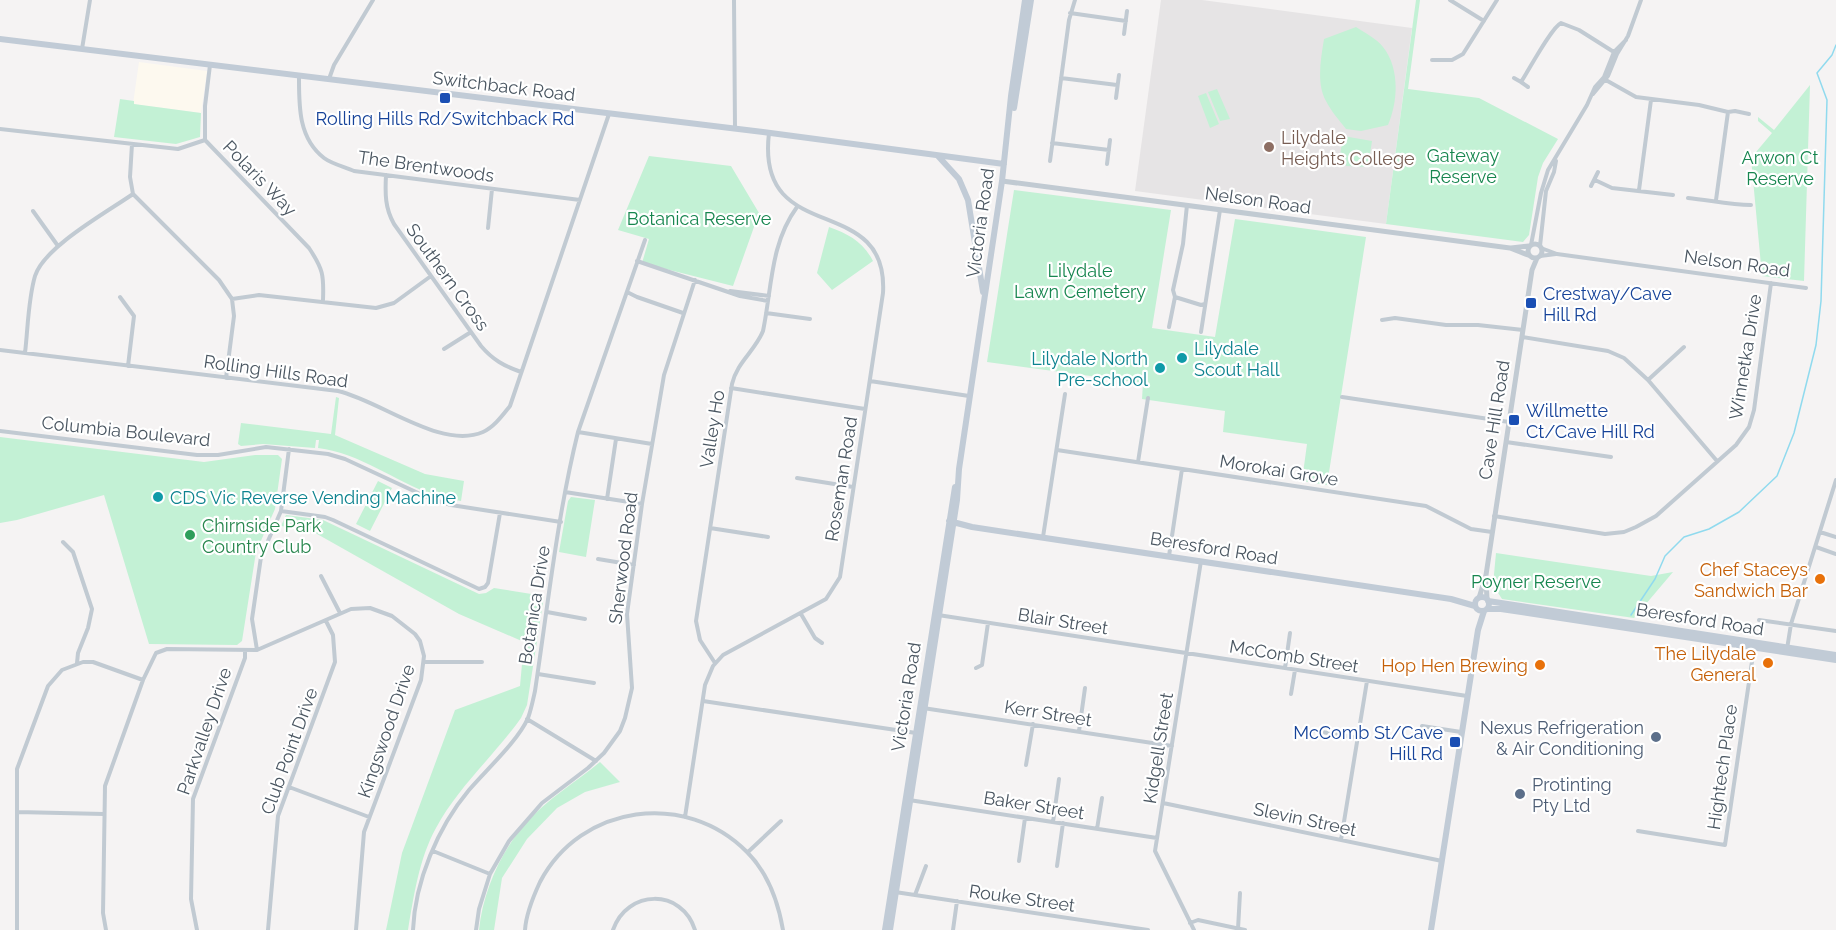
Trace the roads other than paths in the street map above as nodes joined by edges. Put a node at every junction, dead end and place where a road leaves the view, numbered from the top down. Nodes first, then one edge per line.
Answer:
1 (90, 0) edge
2 (373, 0) edge
3 (734, 0) edge
4 (1025, 0) edge
5 (1031, 0) edge
6 (1075, 0) edge
7 (1450, 0) edge
8 (1497, 0) edge
9 (1641, 0) edge
10 (1127, 11) dead end
11 (1070, 13) junction
12 (1126, 21) junction
13 (1484, 21) junction
14 (1124, 34) dead end
15 (0, 39) edge
16 (82, 49) junction
17 (1616, 53) junction
18 (1431, 60) dead end
19 (1443, 60) junction
20 (210, 65) junction
21 (1442, 67) dead end
22 (1119, 75) dead end
23 (299, 76) junction
24 (1061, 78) junction
25 (1514, 78) dead end
26 (328, 79) junction
27 (1605, 79) junction
28 (1521, 82) junction
29 (1117, 86) junction
30 (1528, 87) dead end
31 (1116, 98) dead end
32 (1651, 100) junction
33 (1728, 112) junction
34 (609, 114) junction
35 (1749, 114) dead end
36 (1010, 123) junction
37 (0, 129) edge
38 (735, 129) junction
39 (769, 133) junction
40 (205, 140) junction
41 (1110, 140) dead end
42 (1052, 143) junction
43 (132, 144) junction
44 (1109, 150) junction
45 (938, 156) junction
46 (1556, 160) junction
47 (1050, 161) dead end
48 (1004, 164) junction
49 (1107, 164) dead end
50 (1598, 172) dead end
51 (386, 176) junction
52 (1595, 180) junction
53 (1002, 182) junction
54 (1591, 186) dead end
55 (492, 189) junction
56 (1639, 190) junction
57 (133, 194) junction
58 (1673, 195) dead end
59 (1688, 198) dead end
60 (580, 200) junction
61 (1716, 200) junction
62 (1187, 205) junction
63 (1751, 205) dead end
64 (797, 207) junction
65 (1220, 209) junction
66 (33, 211) dead end
67 (488, 228) dead end
68 (645, 240) dead end
69 (58, 246) junction
70 (1530, 246) junction
71 (1540, 247) junction
72 (1509, 248) junction
73 (1557, 254) junction
74 (1534, 256) junction
75 (637, 261) junction
76 (430, 276) junction
77 (695, 280) junction
78 (1770, 283) junction
79 (1806, 288) dead end
80 (627, 292) junction
81 (120, 297) dead end
82 (1175, 297) junction
83 (768, 299) junction
84 (984, 299) junction
85 (232, 300) junction
86 (323, 300) junction
87 (1205, 304) junction
88 (683, 313) junction
89 (766, 313) junction
90 (810, 319) dead end
91 (1382, 320) dead end
92 (1169, 327) dead end
93 (471, 332) junction
94 (1201, 332) dead end
95 (1522, 334) junction
96 (1684, 347) dead end
97 (444, 349) dead end
98 (0, 350) edge
99 (25, 353) junction
100 (128, 366) junction
101 (521, 372) junction
102 (226, 378) junction
103 (1648, 380) junction
104 (870, 381) junction
105 (731, 388) junction
106 (1065, 394) dead end
107 (969, 396) junction
108 (1342, 397) dead end
109 (1148, 398) dead end
110 (865, 410) junction
111 (1509, 422) junction
112 (0, 431) edge
113 (578, 432) junction
114 (616, 439) junction
115 (1506, 441) junction
116 (652, 444) junction
117 (289, 449) junction
118 (1057, 450) junction
119 (1611, 457) dead end
120 (1138, 462) junction
121 (1717, 462) junction
122 (1182, 469) junction
123 (797, 478) dead end
124 (1836, 480) edge
125 (853, 487) junction
126 (565, 492) junction
127 (607, 499) junction
128 (642, 504) junction
129 (281, 511) junction
130 (500, 513) junction
131 (1494, 516) junction
132 (561, 522) junction
133 (951, 523) junction
134 (710, 528) junction
135 (1492, 532) junction
136 (1820, 532) junction
137 (768, 537) dead end
138 (1043, 537) junction
139 (1836, 537) edge
140 (63, 542) dead end
141 (1816, 547) junction
142 (1836, 554) edge
143 (1169, 556) junction
144 (598, 559) dead end
145 (1201, 561) junction
146 (634, 565) junction
147 (1486, 575) junction
148 (321, 576) dead end
149 (1488, 600) junction
150 (1477, 603) junction
151 (1486, 610) junction
152 (547, 612) junction
153 (340, 613) junction
154 (801, 614) junction
155 (936, 615) junction
156 (585, 618) dead end
157 (1759, 620) dead end
158 (326, 621) junction
159 (988, 623) junction
160 (1791, 624) junction
161 (1478, 630) junction
162 (1836, 631) edge
163 (1290, 633) dead end
164 (822, 643) dead end
165 (1754, 645) junction
166 (245, 650) junction
167 (257, 650) junction
168 (1787, 650) junction
169 (1188, 653) junction
170 (1836, 655) edge
171 (1836, 660) edge
172 (425, 662) junction
173 (482, 662) dead end
174 (77, 663) junction
175 (715, 663) junction
176 (976, 668) dead end
177 (1285, 668) junction
178 (1295, 670) junction
179 (538, 674) junction
180 (143, 680) junction
181 (1367, 681) junction
182 (594, 683) dead end
183 (1085, 688) dead end
184 (1291, 694) dead end
185 (1468, 696) junction
186 (703, 701) junction
187 (922, 707) junction
188 (527, 719) junction
189 (1033, 724) junction
190 (1422, 726) dead end
191 (1310, 730) dead end
192 (1079, 732) junction
193 (1462, 732) junction
194 (918, 733) junction
195 (1358, 738) junction
196 (1172, 746) junction
197 (596, 761) junction
198 (1026, 765) dead end
199 (1059, 778) dead end
200 (288, 787) junction
201 (1102, 798) dead end
202 (908, 799) junction
203 (1163, 802) junction
204 (17, 812) junction
205 (104, 814) junction
206 (685, 816) junction
207 (369, 817) junction
208 (1025, 818) junction
209 (781, 821) dead end
210 (1053, 822) junction
211 (1063, 824) junction
212 (1097, 829) junction
213 (1638, 831) dead end
214 (1157, 838) junction
215 (1341, 840) junction
216 (433, 851) junction
217 (748, 852) junction
218 (1019, 861) dead end
219 (1442, 861) junction
220 (926, 866) dead end
221 (1057, 866) dead end
222 (489, 874) junction
223 (894, 892) junction
224 (1240, 893) dead end
225 (915, 895) junction
226 (957, 902) junction
227 (1190, 923) junction
228 (1238, 928) junction
229 (17, 930) edge
230 (106, 930) edge
231 (197, 930) edge
232 (268, 930) edge
233 (356, 930) edge
234 (413, 930) edge
235 (476, 930) edge
236 (525, 930) edge
237 (613, 930) edge
238 (695, 930) edge
239 (783, 930) edge
240 (885, 930) edge
241 (890, 930) edge
242 (953, 930) edge
243 (1148, 930) edge
244 (1194, 930) edge
245 (1245, 930) edge
246 (1431, 930) edge

1 - 16 street
2 - 26 street
3 - 38 street
4 - 36 main road, Victoria Road
5 - 36 main road, Victoria Road
6 - 11 street
7 - 13 street
8 - 13 street
9 - 17 street
10 - 12 street
11 - 12 street
11 - 24 street
12 - 14 street
13 - 19 street
15 - 16 main road, Switchback Road
16 - 20 main road, Switchback Road
17 - 27 street
17 - 28 street
18 - 19 street
19 - 21 street
20 - 23 main road, Switchback Road
20 - 40 street, Polaris Way
22 - 29 street
23 - 26 main road, Switchback Road
23 - 51 street, The Brentwoods
24 - 29 street
24 - 42 street
25 - 28 street
26 - 34 main road, Switchback Road
27 - 32 street
27 - 46 street
28 - 30 street
29 - 31 street
32 - 33 street
32 - 56 street
33 - 35 street
33 - 61 street
34 - 38 main road, Switchback Road
34 - 60 street, Rolling Hills Road
36 - 48 main road, Victoria Road
37 - 43 street
38 - 39 main road, Switchback Road
39 - 45 main road, Switchback Road
39 - 64 street, Roseman Road
40 - 43 street
40 - 86 street, Polaris Way
41 - 44 street
42 - 44 street
42 - 47 street
43 - 57 street
44 - 49 street
45 - 48 main road, Switchback Road
45 - 84 main road
46 - 70 street
46 - 71 street
48 - 53 main road, Victoria Road
50 - 52 street
51 - 55 street, The Brentwoods
51 - 76 street, Southern Cross
52 - 54 street
52 - 56 street
53 - 62 street, Nelson Road
53 - 84 main road, Victoria Road
55 - 60 street, The Brentwoods
55 - 67 street
56 - 58 street
57 - 69 street
57 - 85 street
59 - 61 street
60 - 101 street, Rolling Hills Road
61 - 63 street
62 - 65 street, Nelson Road
62 - 82 street
64 - 83 street, Valley Ho
64 - 104 street, Roseman Road
65 - 72 street, Nelson Road
65 - 87 street
66 - 69 street
68 - 75 street, Botanica Drive
69 - 99 street
70 - 71 street, Nelson Road
70 - 72 street, Nelson Road
70 - 74 street
71 - 73 street, Nelson Road
71 - 74 street
72 - 74 street, Nelson Road
73 - 74 street, Nelson Road
73 - 78 street, Nelson Road
74 - 95 street, Cave Hill Road
75 - 77 street
75 - 80 street, Botanica Drive
76 - 86 street
76 - 93 street, Southern Cross
77 - 83 street
77 - 88 street, Sherwood Road
78 - 79 street, Nelson Road
78 - 121 street, Winnetka Drive
80 - 88 street
80 - 113 street, Botanica Drive
81 - 100 street
82 - 87 street
82 - 92 street
83 - 89 street, Valley Ho
84 - 107 main road, Victoria Road
85 - 86 street
85 - 102 street
87 - 94 street
88 - 116 street, Sherwood Road
89 - 90 street
89 - 105 street, Valley Ho
91 - 95 street
93 - 97 street
93 - 101 street, Southern Cross
95 - 103 street
95 - 111 street, Cave Hill Road
96 - 103 street
98 - 99 street, Rolling Hills Road
99 - 100 street, Rolling Hills Road
100 - 102 street, Rolling Hills Road
101 - 102 street, Rolling Hills Road
103 - 121 street
104 - 107 street
104 - 110 street, Roseman Road
105 - 110 street
105 - 134 street, Valley Ho
106 - 118 street
107 - 133 main road, Victoria Road
108 - 111 street
109 - 120 street
110 - 125 street, Roseman Road
111 - 115 street, Cave Hill Road
112 - 117 street, Columbia Boulevard
113 - 114 street
113 - 126 street, Botanica Drive
114 - 116 street
114 - 127 street
115 - 119 street
115 - 131 street, Cave Hill Road
116 - 128 street, Sherwood Road
117 - 129 street
117 - 130 street, Columbia Boulevard
118 - 120 street, Morokai Grove
118 - 138 street
120 - 122 street, Morokai Grove
121 - 131 street, Winnetka Drive
122 - 135 street, Morokai Grove
122 - 143 street
123 - 125 street
124 - 136 street
125 - 154 street, Roseman Road
126 - 127 street
126 - 132 street, Botanica Drive
127 - 128 street
128 - 146 street, Sherwood Road
129 - 130 street
129 - 167 street
130 - 132 street, Columbia Boulevard
131 - 135 street, Cave Hill Road
132 - 152 street, Botanica Drive
133 - 138 main road, Beresford Road
133 - 155 main road, Victoria Road
134 - 137 street
134 - 175 street, Valley Ho
135 - 147 street, Cave Hill Road
136 - 139 street
136 - 141 street
138 - 143 main road, Beresford Road
140 - 174 street
141 - 142 street
141 - 160 street
143 - 145 main road, Beresford Road
144 - 146 street
145 - 150 main road, Beresford Road
145 - 169 street, Kidgell Street
146 - 197 street, Sherwood Road
147 - 149 street, Cave Hill Road
147 - 150 street, Cave Hill Road
148 - 153 street
149 - 150 main road, Beresford Road
149 - 151 main road, Cave Hill Road
149 - 165 main road, Beresford Road
150 - 151 main road, Beresford Road
150 - 161 main road, Cave Hill Road
151 - 161 main road, Cave Hill Road
151 - 165 main road, Beresford Road
152 - 156 street
152 - 179 street, Botanica Drive
153 - 158 street, Kingswood Drive
153 - 172 street, Kingswood Drive
154 - 164 street
154 - 175 street, Roseman Road
155 - 159 street, Blair Street
155 - 187 main road, Victoria Road
157 - 160 street
158 - 167 street, Kingswood Drive
158 - 200 street, Club Point Drive
159 - 169 street, Blair Street
159 - 176 street
160 - 162 street
160 - 168 street
161 - 185 main road, Cave Hill Road
163 - 177 street
165 - 168 main road, Beresford Road
165 - 213 street, Hightech Place
166 - 167 street, Kingswood Drive
166 - 180 street, Kingswood Drive
166 - 231 street, Parkvalley Drive
168 - 170 main road, Beresford Road
168 - 171 main road, Beresford Road
169 - 177 street, McComb Street
169 - 196 street, Kidgell Street
172 - 173 street
172 - 207 street, Kingswood Drive
174 - 180 street
174 - 204 street
175 - 186 street
177 - 178 street, McComb Street
178 - 181 street, McComb Street
178 - 184 street
179 - 182 street
179 - 188 street, Botanica Drive
180 - 205 street
181 - 185 street, McComb Street
181 - 195 street
183 - 192 street
185 - 193 main road, Cave Hill Road
186 - 194 street
186 - 206 street
187 - 189 street, Kerr Street
187 - 194 main road, Victoria Road
188 - 197 street
188 - 216 street, Botanica Drive
189 - 192 street, Kerr Street
189 - 198 street
190 - 193 street
191 - 195 street
192 - 196 street, Kerr Street
193 - 219 main road, Cave Hill Road
194 - 202 main road, Victoria Road
195 - 215 street
196 - 203 street, Kidgell Street
197 - 222 street, Sherwood Road
199 - 210 street
200 - 207 street
200 - 232 street, Club Point Drive
201 - 212 street
202 - 208 street, Baker Street
202 - 223 main road, Victoria Road
203 - 214 street, Kidgell Street
203 - 215 street, Slevin Street
204 - 205 street
204 - 229 street
205 - 230 street
206 - 217 street
206 - 236 street
207 - 233 street, Kingswood Drive
208 - 210 street, Baker Street
208 - 218 street
209 - 217 street
210 - 211 street, Baker Street
211 - 212 street, Baker Street
211 - 221 street
212 - 214 street, Baker Street
214 - 227 street, Kidgell Street
215 - 219 street, Slevin Street
216 - 222 street
216 - 234 street, Botanica Drive
217 - 239 street
219 - 246 main road, Cave Hill Road
220 - 225 street
222 - 235 street, Sherwood Road
223 - 225 street, Rouke Street
223 - 240 main road, Victoria Road
223 - 241 main road, Victoria Road
224 - 228 street
225 - 226 street, Rouke Street
226 - 242 street
226 - 243 street, Rouke Street
227 - 228 street
227 - 244 street, Kidgell Street
228 - 245 street
237 - 238 street

